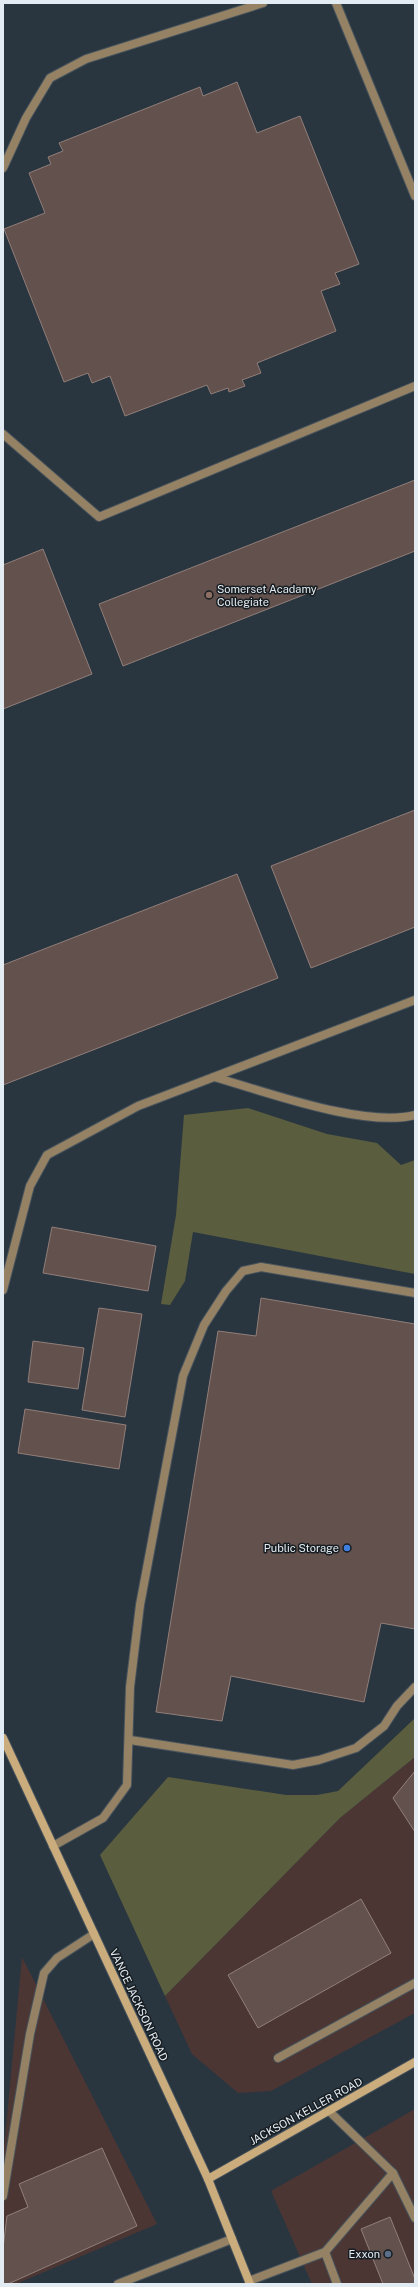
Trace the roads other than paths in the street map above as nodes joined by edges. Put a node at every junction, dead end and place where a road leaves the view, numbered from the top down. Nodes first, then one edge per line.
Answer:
1 (263, 3) edge
2 (336, 3) edge
3 (3, 168) edge
4 (415, 196) edge
5 (415, 386) edge
6 (3, 434) edge
7 (415, 1000) edge
8 (214, 1077) junction
9 (415, 1115) edge
10 (3, 1290) edge
11 (415, 1293) edge
12 (415, 1687) edge
13 (3, 1738) edge
14 (130, 1740) junction
15 (53, 1846) junction
16 (94, 1934) junction
17 (415, 1983) edge
18 (278, 2058) dead end
19 (415, 2062) edge
20 (329, 2111) junction
21 (393, 2173) junction
22 (208, 2179) junction
23 (3, 2196) edge
24 (415, 2218) edge
25 (232, 2239) junction
26 (324, 2252) junction
27 (249, 2282) edge
28 (118, 2284) edge
29 (337, 2284) edge

1 - 3 lane
2 - 4 lane
5 - 6 lane
7 - 8 lane
8 - 9 lane
8 - 10 lane
11 - 14 lane
12 - 14 lane
13 - 15 main road, VANCE JACKSON ROAD
14 - 15 lane
15 - 16 main road, VANCE JACKSON ROAD
16 - 22 main road, VANCE JACKSON ROAD
16 - 23 lane
17 - 18 lane
19 - 20 main road, JACKSON KELLER ROAD
20 - 21 lane
20 - 22 main road, JACKSON KELLER ROAD
21 - 24 lane
21 - 26 lane
22 - 25 main road, VANCE JACKSON ROAD
25 - 27 main road, VANCE JACKSON ROAD
25 - 28 lane
26 - 27 lane
26 - 29 lane

